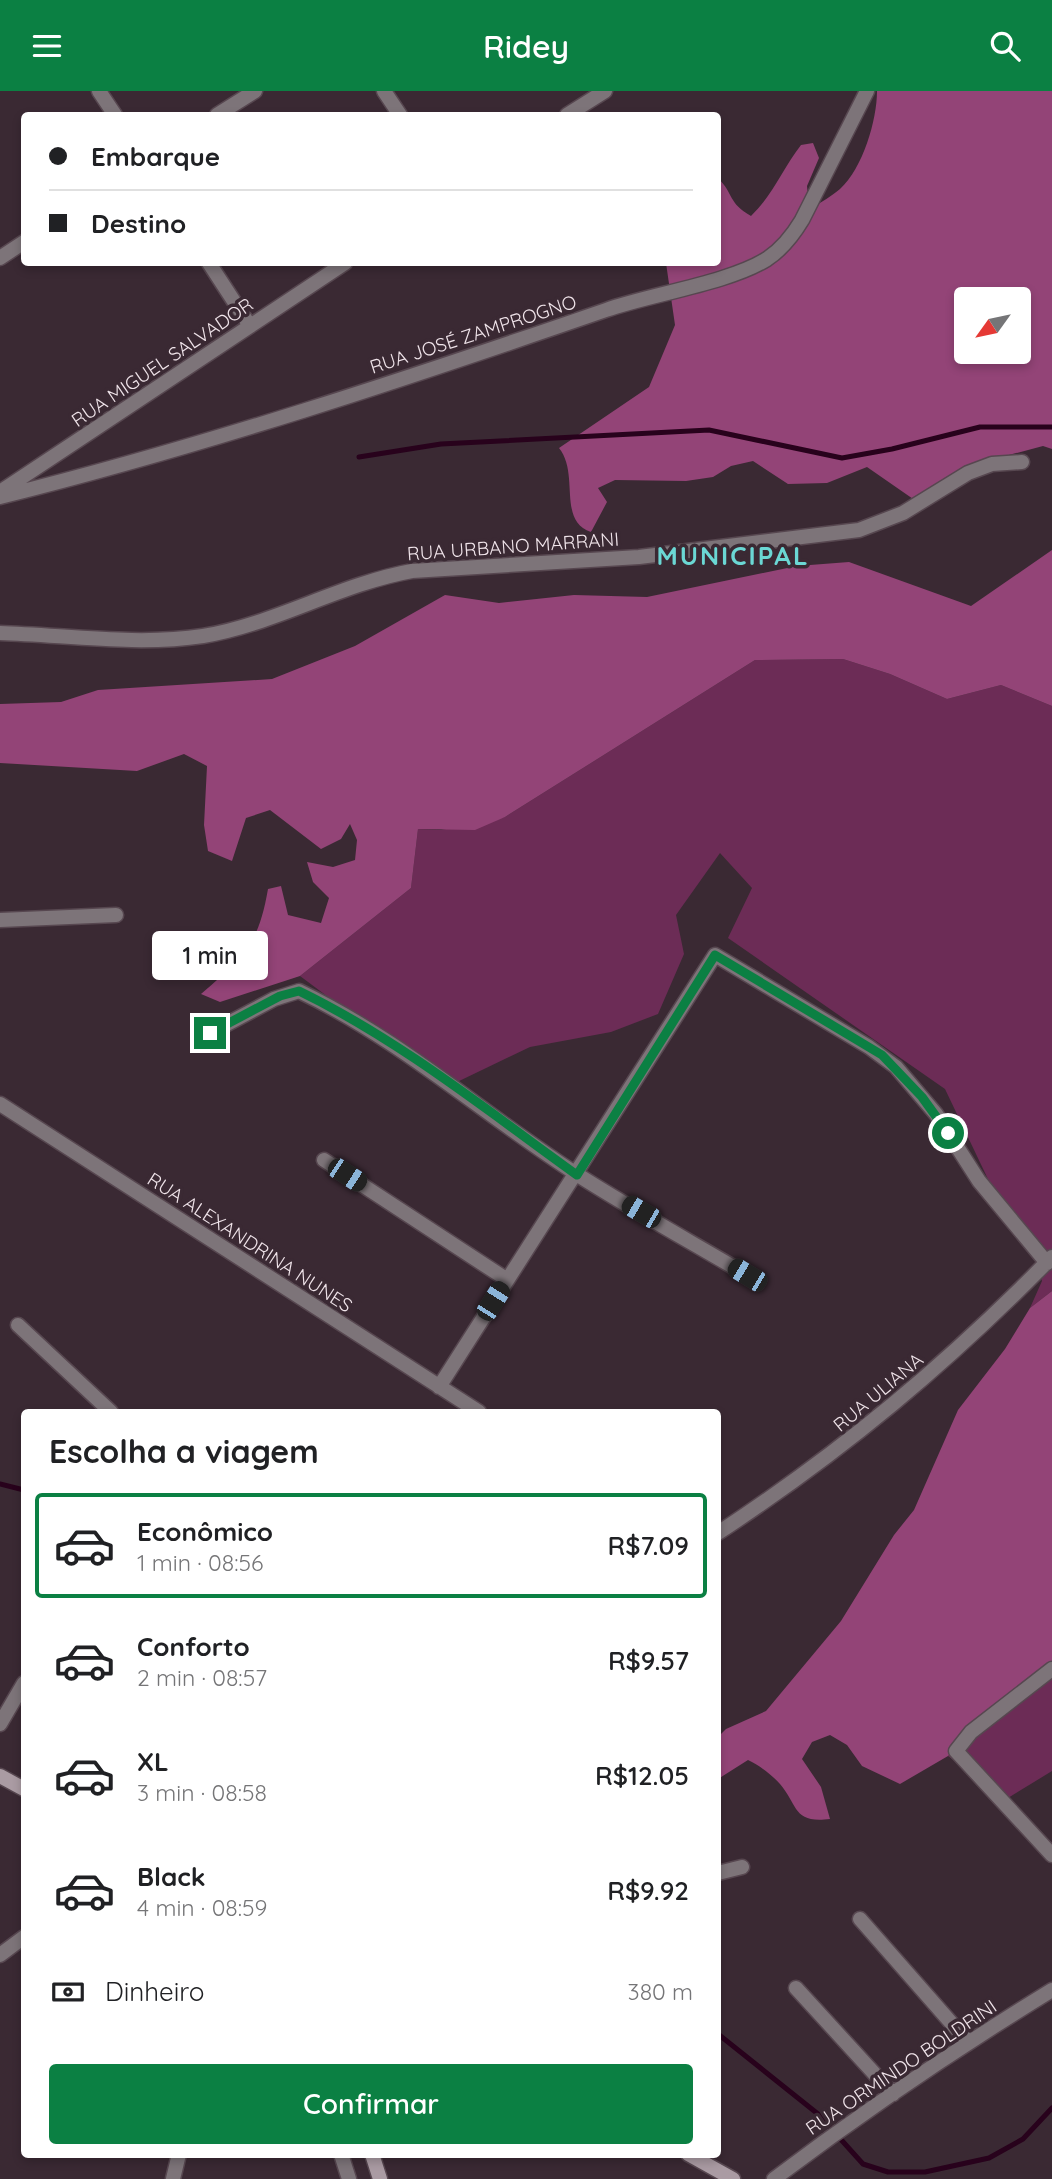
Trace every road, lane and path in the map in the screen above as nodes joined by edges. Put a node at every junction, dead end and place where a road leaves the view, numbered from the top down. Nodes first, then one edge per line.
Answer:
1 (99, 91) edge
2 (254, 91) edge
3 (384, 91) edge
4 (605, 91) edge
5 (867, 91) edge
6 (113, 112) edge
7 (222, 112) edge
8 (399, 112) edge
9 (572, 112) edge
10 (21, 244) edge
11 (0, 258) edge
12 (211, 266) edge
13 (340, 266) edge
14 (250, 326) junction
15 (1022, 462) dead end
16 (0, 495) edge
17 (0, 633) edge
18 (116, 915) dead end
19 (0, 919) edge
20 (210, 1033) dead end
21 (0, 1104) edge
22 (324, 1160) dead end
23 (577, 1175) junction
24 (1049, 1260) edge
25 (747, 1275) dead end
26 (506, 1279) junction
27 (18, 1325) dead end
28 (439, 1387) junction
29 (108, 1409) edge
30 (474, 1409) edge
31 (721, 1531) edge
32 (1052, 1669) edge
33 (21, 1688) edge
34 (0, 1724) edge
35 (0, 1776) edge
36 (21, 1787) edge
37 (1052, 1855) edge
38 (742, 1867) dead end
39 (721, 1872) edge
40 (860, 1919) dead end
41 (21, 1939) edge
42 (0, 1955) edge
43 (796, 1988) dead end
44 (1052, 1990) edge
45 (968, 2042) junction
46 (893, 2094) junction
47 (178, 2158) edge
48 (342, 2158) edge
49 (373, 2158) edge
50 (695, 2158) edge
51 (173, 2179) edge
52 (349, 2179) edge
53 (380, 2179) edge
54 (733, 2179) edge
55 (774, 2179) edge

1 - 6 street
2 - 7 street
3 - 8 street
4 - 9 street
5 - 16 street, RUA JOSÉ ZAMPROGNO
10 - 11 street
12 - 14 street
13 - 14 street, RUA MIGUEL SALVADOR
14 - 16 street, RUA MIGUEL SALVADOR
15 - 17 street, RUA URBANO MARRANI
18 - 19 street
20 - 23 street
21 - 28 street, RUA ALEXANDRINA NUNES
22 - 26 street
23 - 24 street
23 - 25 street
23 - 26 street
24 - 31 street, RUA ULIANA
26 - 28 street
27 - 29 street
28 - 30 street, RUA ALEXANDRINA NUNES
32 - 37 street
33 - 34 street
35 - 36 main road
38 - 39 street
40 - 45 street
41 - 42 street
43 - 46 street
44 - 45 street, RUA ORMINDO BOLDRINI
45 - 46 street, RUA ORMINDO BOLDRINI
46 - 55 street, RUA ORMINDO BOLDRINI
47 - 51 street
48 - 52 street
49 - 53 main road
50 - 54 main road

